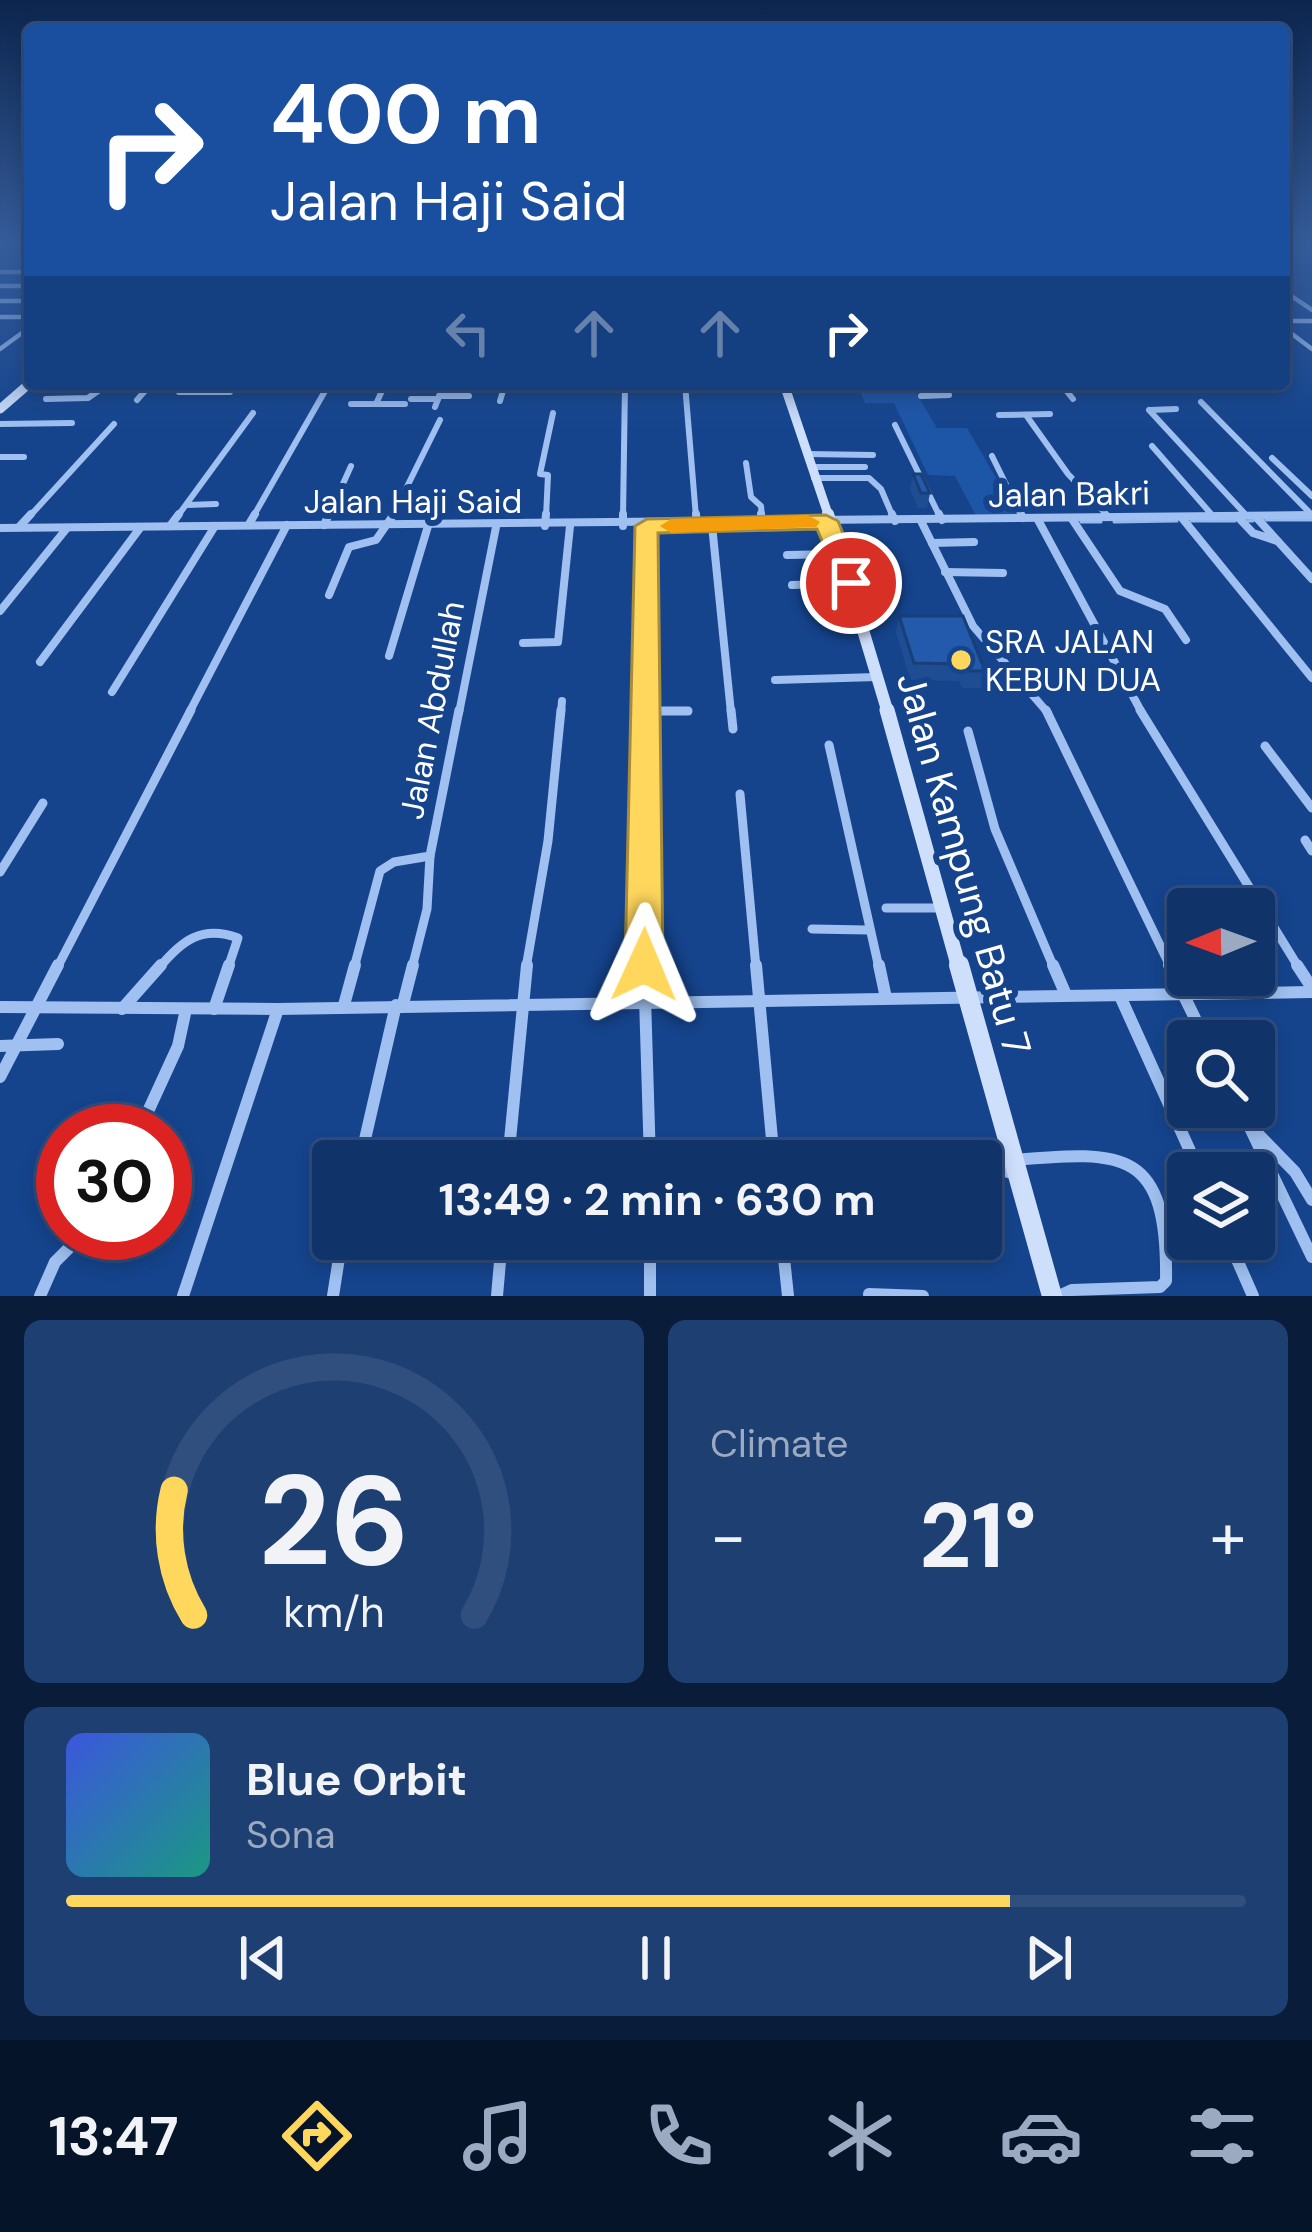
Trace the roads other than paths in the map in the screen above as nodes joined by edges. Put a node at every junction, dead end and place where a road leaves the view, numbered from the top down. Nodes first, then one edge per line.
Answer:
1 (24, 332) edge
2 (0, 350) edge
3 (24, 388) edge
4 (56, 390) edge
5 (101, 390) edge
6 (145, 390) edge
7 (326, 390) edge
8 (382, 390) edge
9 (442, 390) edge
10 (503, 390) edge
11 (625, 390) edge
12 (686, 390) edge
13 (786, 390) edge
14 (946, 390) edge
15 (1066, 390) edge
16 (179, 392) dead end
17 (204, 392) joint
18 (230, 392) dead end
19 (469, 396) dead end
20 (921, 396) dead end
21 (46, 399) junction
22 (1073, 399) dead end
23 (136, 400) dead end
24 (438, 401) junction
25 (500, 401) dead end
26 (1201, 402) dead end
27 (351, 404) dead end
28 (376, 404) junction
29 (39, 405) dead end
30 (0, 409) edge
31 (1175, 410) dead end
32 (253, 413) dead end
33 (553, 413) dead end
34 (1050, 414) dead end
35 (999, 415) dead end
36 (1026, 415) junction
37 (440, 420) dead end
38 (71, 423) dead end
39 (0, 424) edge
40 (114, 424) dead end
41 (895, 424) dead end
42 (1152, 446) dead end
43 (873, 455) dead end
44 (0, 457) edge
45 (24, 457) dead end
46 (992, 457) dead end
47 (1272, 458) dead end
48 (746, 463) dead end
49 (351, 466) dead end
50 (809, 467) junction
51 (865, 467) dead end
52 (1312, 496) edge
53 (216, 504) dead end
54 (185, 505) junction
55 (1312, 515) edge
56 (1213, 516) junction
57 (1246, 516) junction
58 (1071, 517) junction
59 (1109, 517) junction
60 (1181, 517) junction
61 (1023, 518) junction
62 (1036, 518) junction
63 (921, 520) junction
64 (942, 520) junction
65 (826, 521) junction
66 (896, 521) junction
67 (762, 524) junction
68 (248, 525) junction
69 (286, 525) junction
70 (324, 525) junction
71 (382, 525) junction
72 (428, 525) junction
73 (697, 525) junction
74 (712, 525) junction
75 (215, 526) junction
76 (545, 526) junction
77 (570, 526) junction
78 (623, 526) junction
79 (647, 526) junction
80 (68, 527) junction
81 (141, 527) junction
82 (169, 527) junction
83 (496, 527) junction
84 (0, 528) edge
85 (18, 528) junction
86 (974, 542) dead end
87 (1279, 542) junction
88 (932, 543) junction
89 (839, 554) junction
90 (787, 555) dead end
91 (944, 572) junction
92 (1003, 573) dead end
93 (1312, 579) edge
94 (851, 583) junction
95 (792, 585) dead end
96 (329, 595) dead end
97 (0, 611) edge
98 (1186, 640) dead end
99 (523, 644) dead end
100 (389, 656) dead end
101 (40, 662) dead end
102 (877, 676) junction
103 (1312, 678) edge
104 (775, 680) dead end
105 (112, 692) dead end
106 (562, 701) dead end
107 (646, 711) junction
108 (688, 711) dead end
109 (733, 729) dead end
110 (968, 731) dead end
111 (829, 745) dead end
112 (1264, 746) dead end
113 (740, 794) dead end
114 (43, 803) dead end
115 (1312, 808) edge
116 (1305, 840) dead end
117 (1312, 851) edge
118 (430, 856) junction
119 (0, 872) edge
120 (886, 908) dead end
121 (941, 908) junction
122 (812, 928) dead end
123 (868, 930) junction
124 (1167, 965) edge
125 (1312, 990) edge
126 (1275, 991) edge
127 (1066, 995) junction
128 (1167, 995) edge
129 (967, 996) junction
130 (1120, 996) junction
131 (886, 998) junction
132 (645, 1000) junction
133 (758, 1000) junction
134 (520, 1003) junction
135 (400, 1004) junction
136 (344, 1005) junction
137 (37, 1006) junction
138 (0, 1007) edge
139 (186, 1009) junction
140 (214, 1009) junction
141 (278, 1009) junction
142 (122, 1010) junction
143 (58, 1044) dead end
144 (0, 1046) edge
145 (16, 1046) junction
146 (0, 1077) edge
147 (151, 1104) edge
148 (1251, 1128) edge
149 (1252, 1128) edge
150 (365, 1140) edge
151 (510, 1140) edge
152 (649, 1140) edge
153 (772, 1140) edge
154 (1191, 1152) edge
155 (1002, 1166) edge
156 (1015, 1167) junction
157 (1312, 1200) edge
158 (1312, 1257) edge
159 (57, 1260) edge
160 (339, 1260) edge
161 (500, 1260) edge
162 (650, 1260) edge
163 (784, 1260) edge
164 (1237, 1260) edge
165 (869, 1294) edge
166 (40, 1296) edge
167 (183, 1296) edge
168 (333, 1296) edge
169 (497, 1296) edge
170 (650, 1296) edge
171 (788, 1296) edge
172 (923, 1296) edge
173 (1056, 1296) edge
174 (1252, 1296) edge

1 - 2 street
3 - 30 street
4 - 21 street
5 - 21 street
6 - 23 street
7 - 68 street
8 - 28 street
9 - 24 street
10 - 25 street
11 - 78 street
12 - 73 street
13 - 50 street, Jalan Kampung Batu 7
14 - 20 street
15 - 22 street
16 - 17 street
17 - 18 street
19 - 24 street
21 - 29 street
24 - 28 street
26 - 55 street
27 - 28 street
31 - 57 street
32 - 54 street
33 - 76 street
34 - 36 street
35 - 36 street
36 - 59 street
37 - 71 street
38 - 39 street
40 - 85 street
41 - 64 street
42 - 56 street
43 - 50 street
44 - 45 street
46 - 61 street
47 - 52 street
48 - 67 street
49 - 70 street
50 - 51 street
50 - 65 street, Jalan Kampung Batu 7
50 - 66 street
53 - 54 street
54 - 82 street
55 - 57 street, Jalan Bakri
56 - 57 street, Jalan Bakri
56 - 60 street, Jalan Bakri
57 - 87 street
57 - 87 street
58 - 59 street, Jalan Bakri
58 - 62 street, Jalan Bakri
58 - 98 street
59 - 60 street, Jalan Bakri
60 - 103 street
61 - 62 street, Jalan Bakri
61 - 64 street, Jalan Bakri
62 - 125 street
63 - 64 street, Jalan Bakri
63 - 66 street, Jalan Bakri
63 - 88 street
65 - 66 street, Jalan Bakri
65 - 67 street, Jalan Haji Said
65 - 89 street, Jalan Kampung Batu 7
67 - 74 street, Jalan Haji Said
68 - 69 street, Jalan Haji Said
68 - 75 street, Jalan Haji Said
69 - 70 street, Jalan Haji Said
69 - 137 street
70 - 71 street, Jalan Haji Said
71 - 72 street, Jalan Haji Said
71 - 96 street
72 - 83 street, Jalan Haji Said
72 - 100 street
73 - 74 street, Jalan Haji Said
73 - 79 street, Jalan Haji Said
74 - 109 street
75 - 82 street, Jalan Haji Said
75 - 105 street
76 - 77 street, Jalan Haji Said
76 - 83 street, Jalan Haji Said
77 - 78 street, Jalan Haji Said
77 - 99 street
78 - 79 street, Jalan Haji Said
79 - 107 street
80 - 81 street, Jalan Haji Said
80 - 85 street, Jalan Haji Said
80 - 97 street
81 - 82 street, Jalan Haji Said
81 - 101 street
83 - 118 street, Jalan Abdullah
84 - 85 street, Jalan Haji Said
86 - 88 street
87 - 93 street
88 - 91 street
89 - 90 street
89 - 94 street, Jalan Kampung Batu 7
91 - 92 street
91 - 124 street
94 - 95 street
94 - 102 street, Jalan Kampung Batu 7
102 - 104 street
102 - 121 street, Jalan Kampung Batu 7
106 - 134 street
107 - 108 street
107 - 132 street
110 - 127 street
111 - 123 street
112 - 115 street
113 - 133 street
114 - 119 street
116 - 117 street
118 - 135 street
118 - 136 street, Jalan Abdullah
120 - 121 street
121 - 129 street, Jalan Kampung Batu 7
122 - 123 street
123 - 131 street
125 - 126 street
127 - 129 street
127 - 130 street
128 - 130 street
129 - 131 street
129 - 156 street, Jalan Kampung Batu 7
130 - 154 street
131 - 133 street
132 - 133 street
132 - 134 street
132 - 152 street
133 - 153 street
134 - 135 street
134 - 151 street
135 - 136 street
135 - 150 street
136 - 141 street
137 - 138 street
137 - 142 street
137 - 145 street
139 - 140 street
139 - 142 street
139 - 147 street
140 - 141 street
140 - 142 street
141 - 167 street
143 - 145 street
144 - 145 street
145 - 146 street
148 - 158 street
149 - 157 street
155 - 156 street
156 - 173 street, Jalan Kampung Batu 7
156 - 173 street
159 - 166 street
160 - 168 street
161 - 169 street
162 - 170 street
163 - 171 street
164 - 174 street
165 - 172 street

